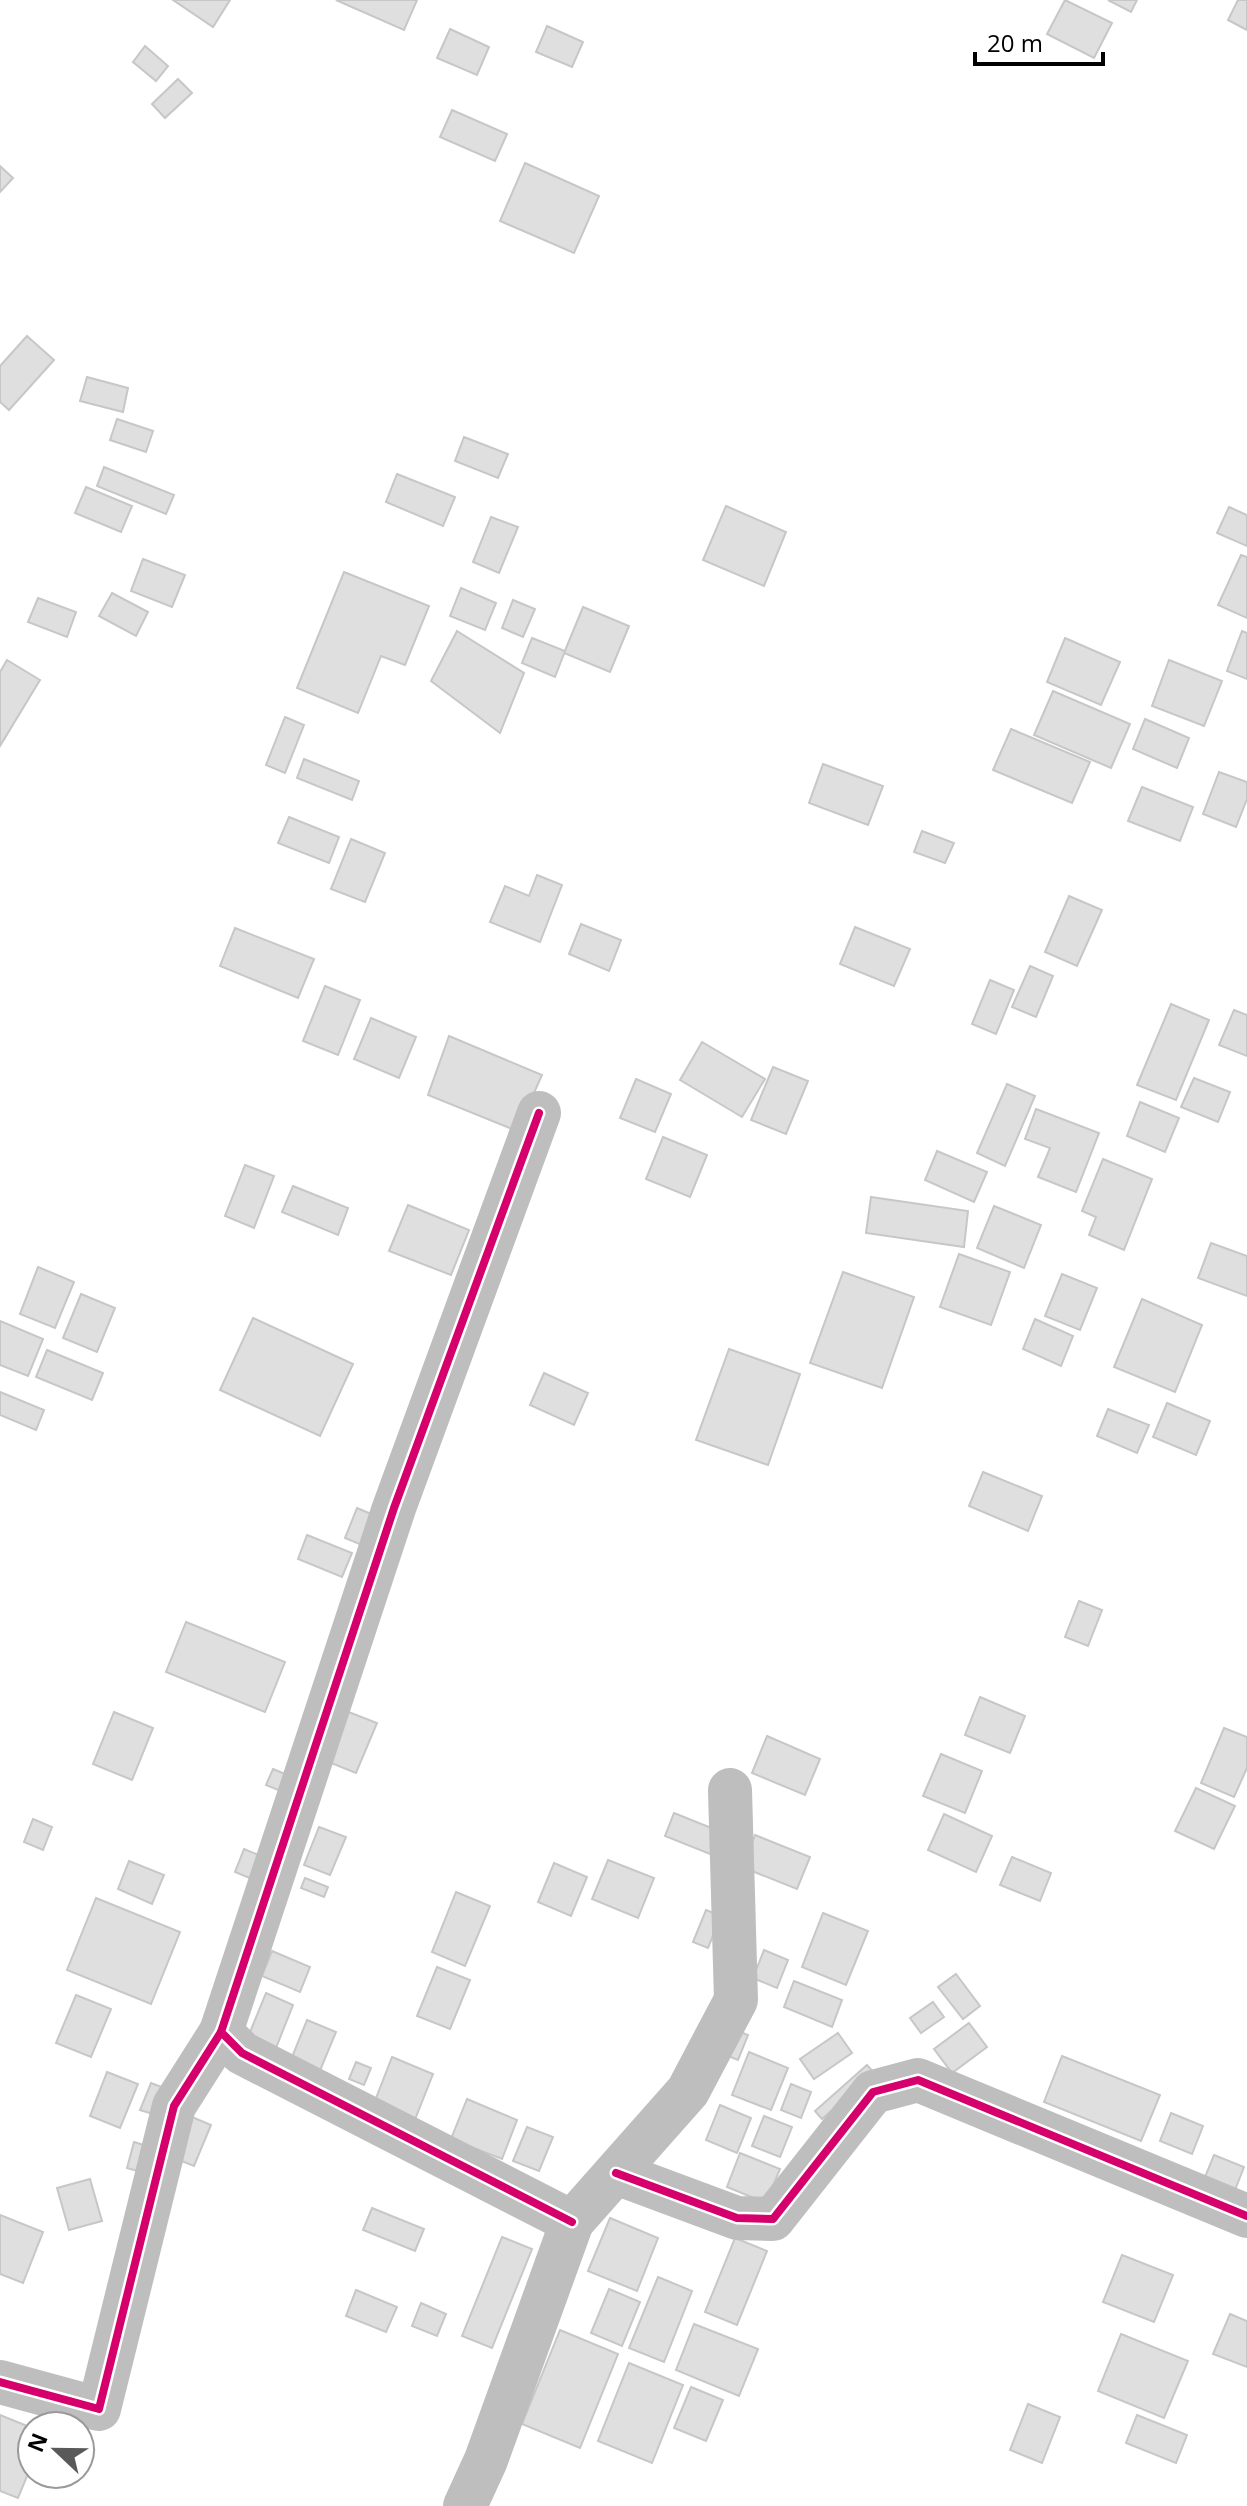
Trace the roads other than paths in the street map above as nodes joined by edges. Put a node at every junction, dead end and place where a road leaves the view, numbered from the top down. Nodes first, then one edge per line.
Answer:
1 (539, 1113) dead end
2 (730, 1790) dead end
3 (221, 2032) junction
4 (616, 2173) junction
5 (1247, 2216) edge
6 (572, 2222) junction
7 (0, 2382) edge
8 (465, 2506) edge

1 - 3 street
2 - 4 street
3 - 6 street
3 - 7 street
4 - 5 street
4 - 6 street
6 - 8 street

